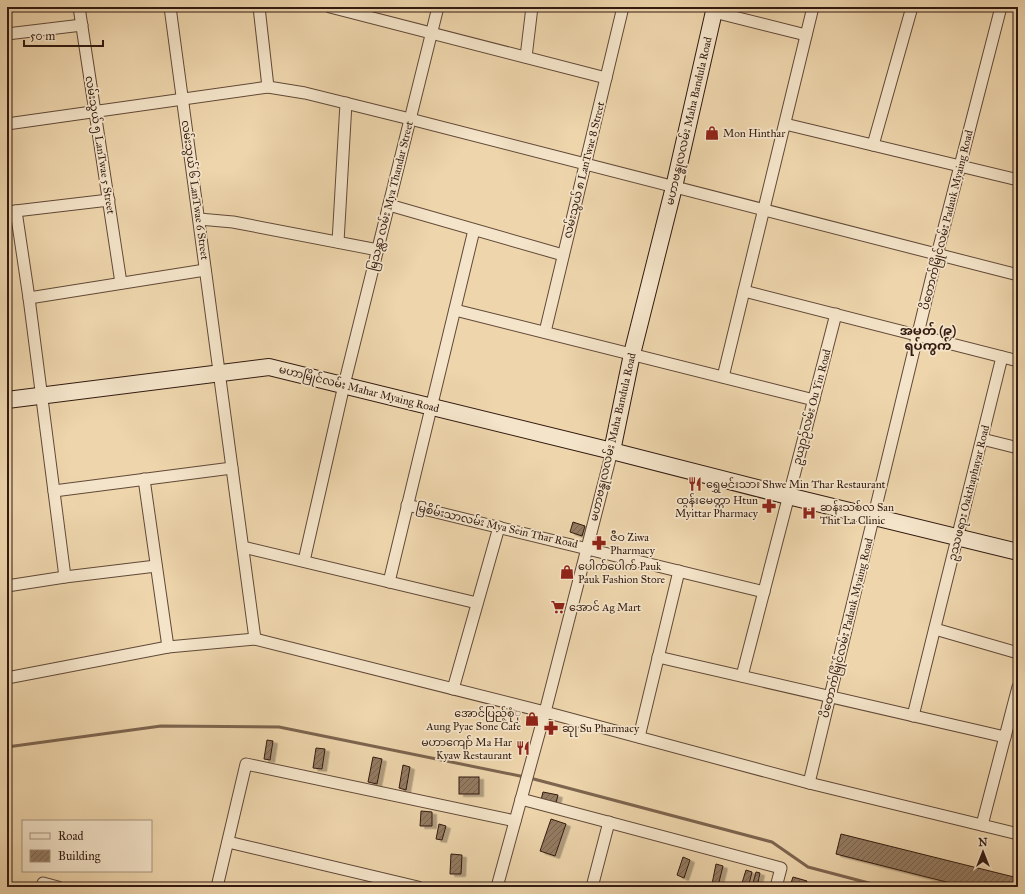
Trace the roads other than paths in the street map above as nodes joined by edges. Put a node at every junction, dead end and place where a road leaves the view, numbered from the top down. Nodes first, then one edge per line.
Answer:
1 (79, 7) edge
2 (170, 7) edge
3 (259, 7) edge
4 (330, 7) edge
5 (438, 7) edge
6 (532, 7) edge
7 (623, 7) edge
8 (813, 7) edge
9 (912, 7) edge
10 (1001, 7) edge
11 (350, 9) edge
12 (714, 10) edge
13 (82, 25) junction
14 (432, 33) junction
15 (7, 34) edge
16 (806, 35) junction
17 (526, 57) junction
18 (606, 78) junction
19 (268, 87) junction
20 (182, 100) junction
21 (346, 103) junction
22 (95, 112) junction
23 (410, 119) junction
24 (7, 124) edge
25 (785, 124) junction
26 (873, 145) junction
27 (585, 164) junction
28 (960, 166) junction
29 (1018, 180) edge
30 (674, 187) junction
31 (108, 200) junction
32 (389, 205) junction
33 (764, 210) junction
34 (11, 211) edge
35 (199, 219) junction
36 (474, 230) junction
37 (338, 242) junction
38 (378, 250) junction
39 (563, 255) junction
40 (937, 255) junction
41 (205, 270) junction
42 (1018, 275) edge
43 (121, 283) junction
44 (744, 291) junction
45 (29, 298) junction
46 (455, 310) junction
47 (836, 314) junction
48 (544, 332) junction
49 (918, 335) junction
50 (632, 354) junction
51 (1002, 357) junction
52 (1018, 361) edge
53 (219, 373) junction
54 (723, 377) junction
55 (344, 386) junction
56 (41, 395) junction
57 (7, 400) edge
58 (814, 400) junction
59 (431, 407) junction
60 (982, 438) junction
61 (1018, 448) edge
62 (612, 450) junction
63 (232, 468) junction
64 (144, 479) junction
65 (54, 491) junction
66 (788, 496) junction
67 (407, 505) junction
68 (874, 518) junction
69 (499, 527) junction
70 (958, 537) junction
71 (243, 547) junction
72 (587, 548) junction
73 (1018, 552) edge
74 (304, 561) junction
75 (156, 566) junction
76 (679, 571) junction
77 (65, 577) junction
78 (389, 582) junction
79 (7, 586) edge
80 (764, 592) junction
81 (477, 603) junction
82 (935, 629) junction
83 (255, 639) junction
84 (168, 647) junction
85 (1018, 653) edge
86 (658, 657) junction
87 (742, 676) junction
88 (7, 678) edge
89 (1018, 687) edge
90 (453, 690) junction
91 (830, 697) junction
92 (545, 712) junction
93 (913, 716) junction
94 (639, 737) junction
95 (1005, 738) junction
96 (809, 783) junction
97 (521, 799) junction
98 (515, 821) junction
99 (609, 822) junction
100 (982, 825) junction
101 (1018, 834) edge
102 (228, 842) junction
103 (43, 883) dead end
104 (402, 885) edge
105 (58, 887) edge
106 (217, 887) edge
107 (418, 887) edge
108 (497, 887) edge
109 (592, 887) edge
110 (776, 887) edge

1 - 13 street, လမ်းသွယ် ၅ LanTwae 5 Street
2 - 20 street, လမ်းသွယ် ၆ LanTwae 6 Street
3 - 19 street
4 - 11 street
5 - 14 street, မြသန္လာ လမ်း Mya Thandar Street
6 - 17 street
7 - 18 street, လမ်းသွယ် ၈ LanTwae 8 Street
8 - 16 street
9 - 26 street
10 - 28 street, ပိတောက်မြိုင်လမ်း Padauk Myaing Road
11 - 14 street
12 - 16 street
12 - 30 street, မဟာဗန္ဓုလလမ်း Maha Bandula Road
13 - 15 street
13 - 22 street, လမ်းသွယ် ၅ LanTwae 5 Street
14 - 17 street
14 - 23 street, မြသန္လာ လမ်း Mya Thandar Street
16 - 25 street
17 - 18 street
18 - 27 street, လမ်းသွယ် ၈ LanTwae 8 Street
19 - 20 street
19 - 21 street
20 - 22 street
20 - 35 street, လမ်းသွယ် ၆ LanTwae 6 Street
21 - 23 street
21 - 37 street
22 - 24 street
22 - 31 street, လမ်းသွယ် ၅ LanTwae 5 Street
23 - 27 street
23 - 32 street, မြသန္လာ လမ်း Mya Thandar Street
25 - 26 street
25 - 33 street
26 - 28 street
27 - 30 street
27 - 39 street, လမ်းသွယ် ၈ LanTwae 8 Street
28 - 29 street
28 - 40 street, ပိတောက်မြိုင်လမ်း Padauk Myaing Road
30 - 33 street
30 - 50 street, မဟာဗန္ဓုလလမ်း Maha Bandula Road
31 - 34 street
31 - 43 street, လမ်းသွယ် ၅ LanTwae 5 Street
32 - 36 street
32 - 38 street, မြသန္လာ လမ်း Mya Thandar Street
33 - 40 street
33 - 44 street
34 - 45 street
35 - 37 street
35 - 41 street, လမ်းသွယ် ၆ LanTwae 6 Street
36 - 39 street
36 - 46 street
37 - 38 street
38 - 55 street, မြသန္လာ လမ်း Mya Thandar Street
39 - 48 street, လမ်းသွယ် ၈ LanTwae 8 Street
40 - 42 street
40 - 49 street, ပိတောက်မြိုင်လမ်း Padauk Myaing Road
41 - 43 street
41 - 53 street, လမ်းသွယ် ၆ LanTwae 6 Street
43 - 45 street
44 - 47 street
44 - 54 street
45 - 56 street
46 - 48 street
46 - 59 street
47 - 49 street
47 - 58 street, ဥယျာဉ်လမ်း Ou Yin Road
48 - 50 street
49 - 51 street
49 - 68 street, ပိတောက်မြိုင်လမ်း Padauk Myaing Road
50 - 54 street
50 - 62 street, မဟာဗန္ဓုလလမ်း Maha Bandula Road
51 - 52 street
51 - 60 street, ဥဿဖရား Oakthaphayar Road
53 - 55 street, မဟာမြိုင်လမ်း Mahar Myaing Road
53 - 56 street, မဟာမြိုင်လမ်း Mahar Myaing Road
53 - 63 street, လမ်းသွယ် ၆ LanTwae 6 Street
54 - 58 street
55 - 59 street, မဟာမြိုင်လမ်း Mahar Myaing Road
55 - 74 street, မြသန္လာ လမ်း Mya Thandar Street
56 - 57 street, မဟာမြိုင်လမ်း Mahar Myaing Road
56 - 65 street
58 - 66 street, ဥယျာဉ်လမ်း Ou Yin Road
59 - 62 street, မဟာမြိုင်လမ်း Mahar Myaing Road
59 - 67 street
60 - 61 street
60 - 70 street, ဥဿဖရား Oakthaphayar Road
62 - 66 street, မဟာမြိုင်လမ်း Mahar Myaing Road
62 - 72 street, မဟာဗန္ဓုလလမ်း Maha Bandula Road
63 - 64 street
63 - 71 street, လမ်းသွယ် ၆ LanTwae 6 Street
64 - 65 street
64 - 75 street
65 - 77 street
66 - 68 street, မဟာမြိုင်လမ်း Mahar Myaing Road
66 - 80 street, ဥယျာဉ်လမ်း Ou Yin Road
67 - 69 street, မြစိမ်းသာလမ်း Mya Sein Thar Road
67 - 78 street
68 - 70 street, မဟာမြိုင်လမ်း Mahar Myaing Road
68 - 91 street, ပိတောက်မြိုင်လမ်း Padauk Myaing Road
69 - 72 street, မြစိမ်းသာလမ်း Mya Sein Thar Road
69 - 81 street
70 - 73 street, မဟာမြိုင်လမ်း Mahar Myaing Road
70 - 82 street, ဥဿဖရား Oakthaphayar Road
71 - 74 street
71 - 83 street, လမ်းသွယ် ၆ LanTwae 6 Street
72 - 76 street
72 - 92 street, မဟာဗန္ဓုလလမ်း Maha Bandula Road
74 - 78 street
75 - 77 street
75 - 84 street
76 - 80 street
76 - 86 street
77 - 79 street
78 - 81 street
80 - 87 street, ဥယျာဉ်လမ်း Ou Yin Road
81 - 90 street
82 - 85 street
82 - 93 street, ဥဿဖရား Oakthaphayar Road
83 - 84 street
83 - 90 street
84 - 88 street
86 - 87 street
86 - 94 street
87 - 91 street
89 - 95 street
90 - 92 street
91 - 93 street
91 - 96 street, ပိတောက်မြိုင်လမ်း Padauk Myaing Road
92 - 94 street
92 - 97 street, မဟာဗန္ဓုလလမ်း Maha Bandula Road
93 - 95 street
94 - 96 street
95 - 100 street
96 - 100 street
97 - 98 street, မဟာဗန္ဓုလလမ်း Maha Bandula Road
97 - 99 street
98 - 102 street
98 - 108 street, မဟာဗန္ဓုလလမ်း Maha Bandula Road
99 - 109 street
99 - 110 street
100 - 101 street
102 - 104 street
102 - 106 street
103 - 105 street
104 - 107 street

